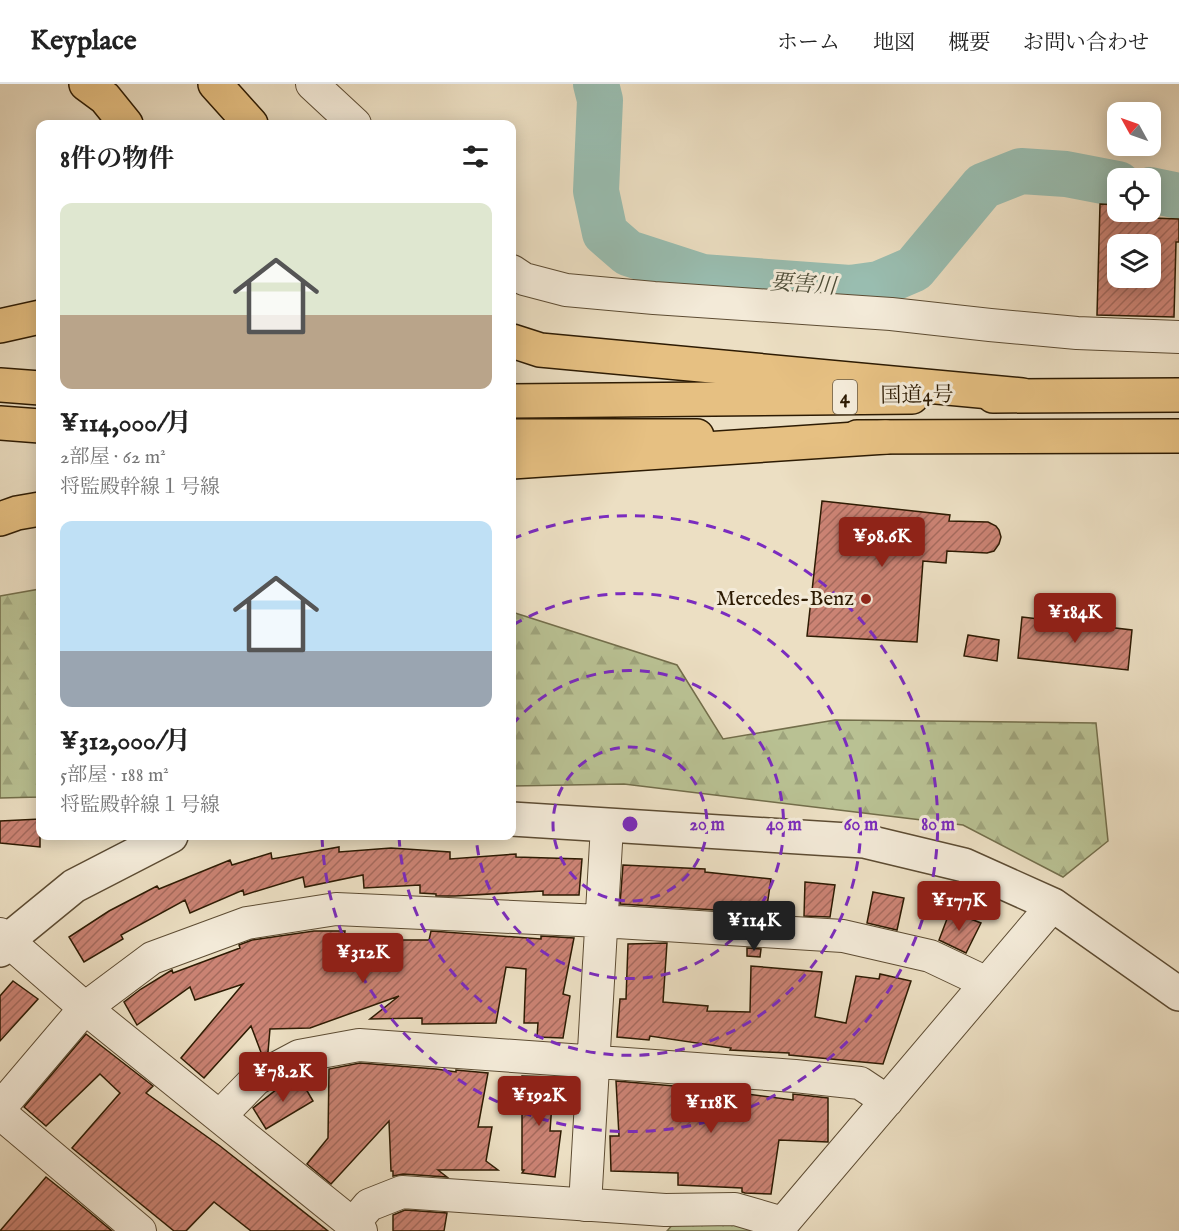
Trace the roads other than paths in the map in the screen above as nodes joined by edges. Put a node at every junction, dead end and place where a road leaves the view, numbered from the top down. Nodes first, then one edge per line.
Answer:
1 (86, 84) edge
2 (214, 84) edge
3 (312, 84) edge
4 (123, 120) edge
5 (247, 120) edge
6 (350, 120) edge
7 (516, 274) edge
8 (36, 318) edge
9 (0, 326) edge
10 (1179, 337) edge
11 (516, 342) edge
12 (0, 385) edge
13 (36, 388) edge
14 (1022, 395) junction
15 (1179, 395) edge
16 (516, 400) edge
17 (0, 423) edge
18 (36, 426) edge
19 (516, 436) edge
20 (1179, 436) edge
21 (886, 437) junction
22 (516, 462) edge
23 (36, 510) edge
24 (0, 519) edge
25 (516, 819) edge
26 (607, 826) junction
27 (163, 840) edge
28 (1053, 905) junction
29 (602, 921) junction
30 (3, 941) edge
31 (987, 983) junction
32 (1179, 994) edge
33 (85, 1008) junction
34 (594, 1062) junction
35 (887, 1101) junction
36 (0, 1108) edge
37 (0, 1113) edge
38 (220, 1116) junction
39 (585, 1205) junction
40 (655, 1221) edge
41 (357, 1228) edge
42 (140, 1231) edge

1 - 4 highway
2 - 5 highway
3 - 6 street
7 - 10 street
8 - 9 highway
11 - 14 highway
12 - 13 highway
14 - 15 highway, 国道4号 / 4
14 - 16 highway, 国道4号 / 4
17 - 18 highway
19 - 21 highway, 国道4号 / 4
20 - 21 highway, 国道4号 / 4
21 - 22 highway
23 - 24 highway
25 - 26 street
26 - 28 street
26 - 29 street
27 - 30 street
28 - 31 street
28 - 32 street
29 - 31 street
29 - 33 street
29 - 34 street
30 - 33 street
31 - 35 street
33 - 36 street
33 - 38 street
34 - 35 street
34 - 38 street
34 - 39 street
35 - 40 street
37 - 42 street
38 - 41 street
39 - 40 street
39 - 41 street

